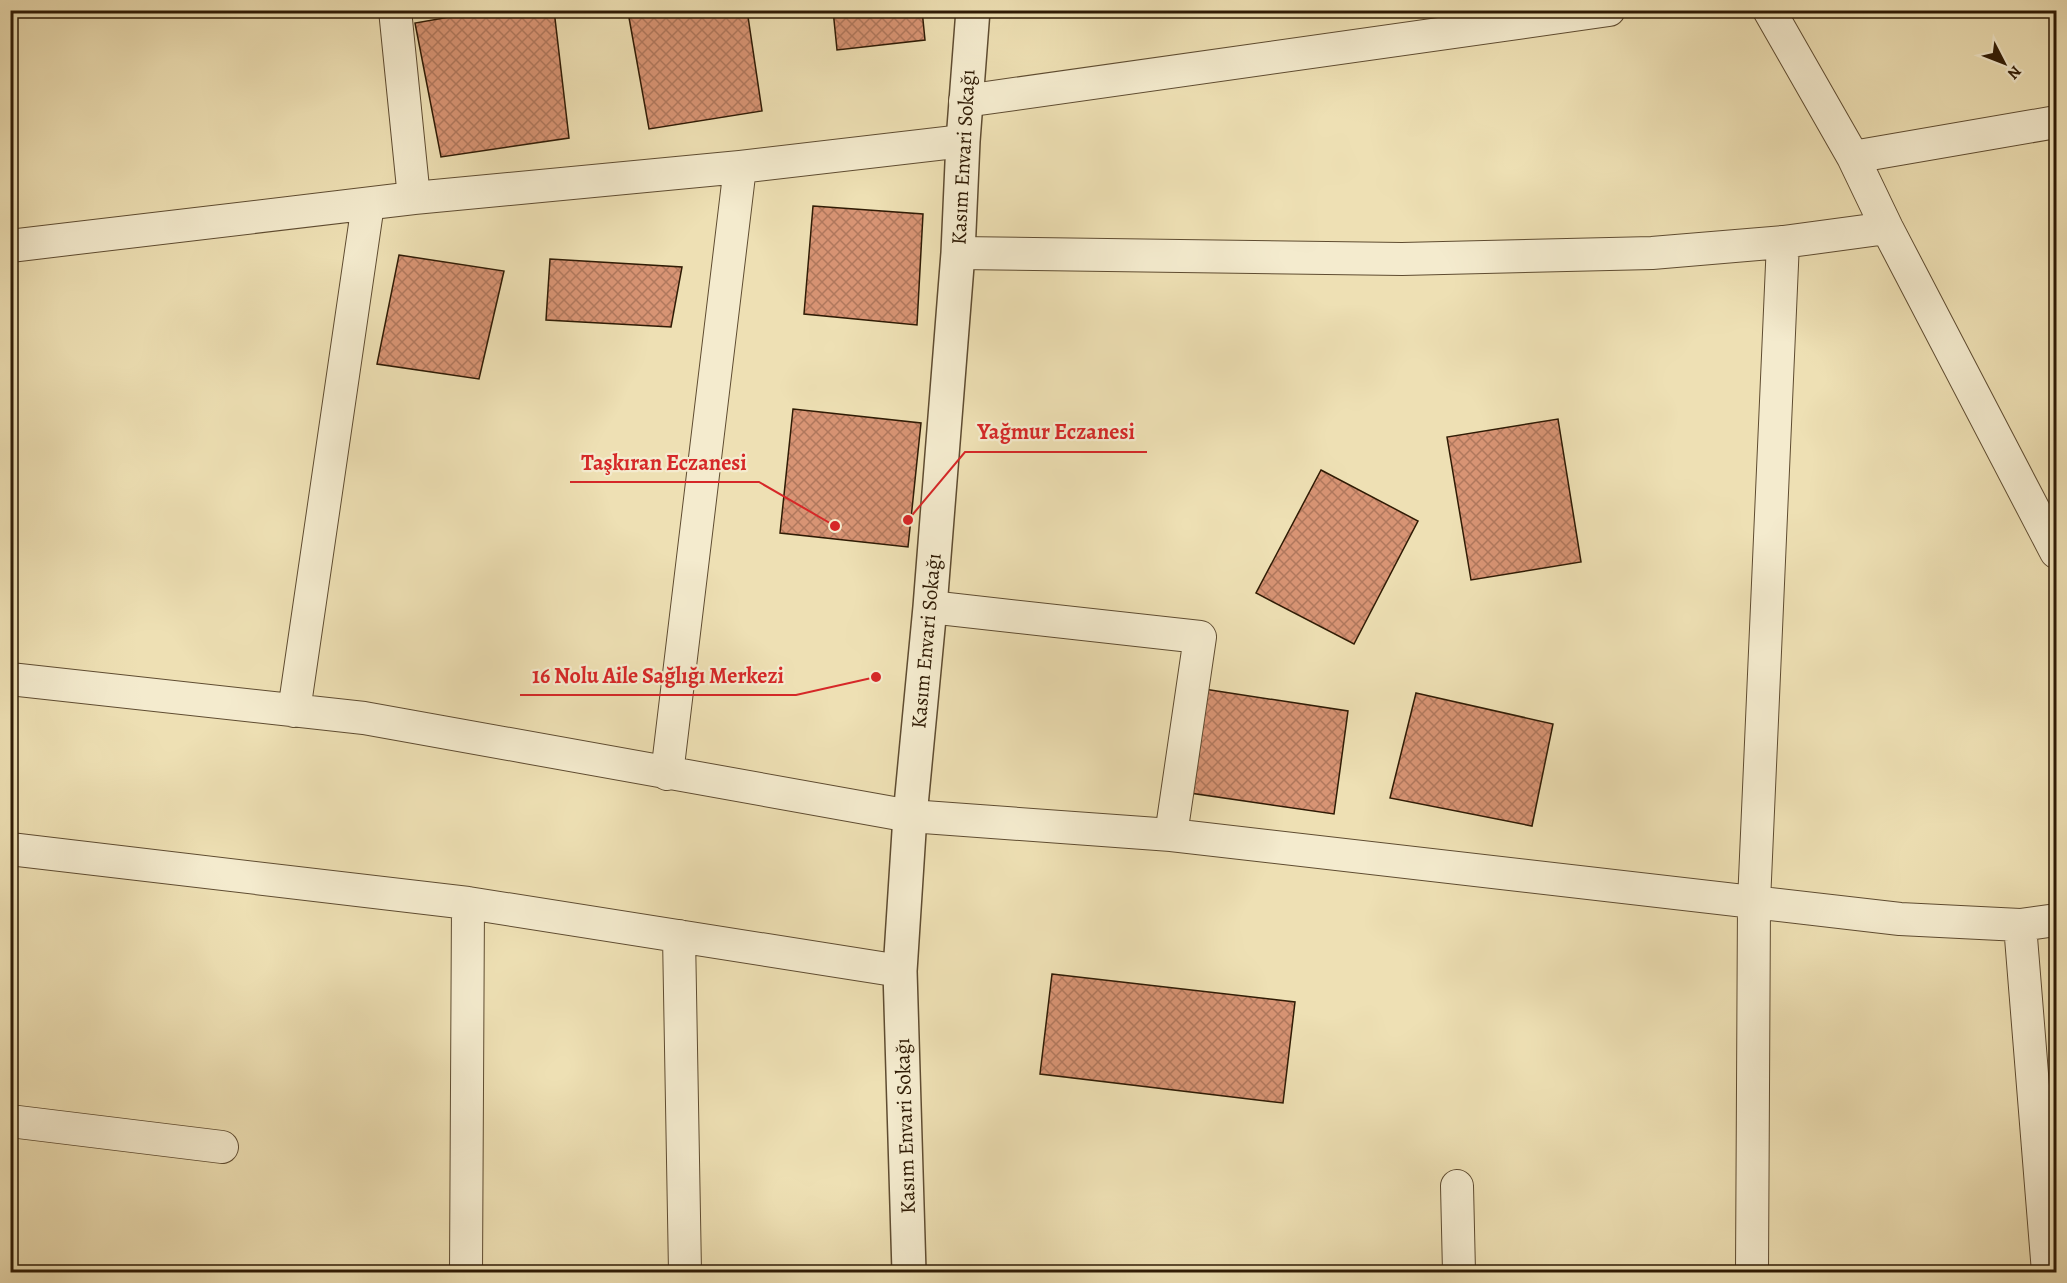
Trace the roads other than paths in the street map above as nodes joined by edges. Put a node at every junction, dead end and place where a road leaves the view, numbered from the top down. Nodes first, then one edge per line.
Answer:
1 (395, 10) edge
2 (973, 10) edge
3 (1609, 10) edge
4 (1769, 10) edge
5 (965, 102) junction
6 (2056, 123) edge
7 (963, 141) junction
8 (1853, 157) junction
9 (740, 167) junction
10 (414, 198) junction
11 (368, 204) junction
12 (1887, 228) junction
13 (1783, 242) junction
14 (10, 246) edge
15 (958, 253) junction
16 (2056, 552) edge
17 (930, 607) junction
18 (10, 679) edge
19 (294, 711) junction
20 (667, 774) junction
21 (910, 816) junction
22 (1171, 835) junction
23 (10, 849) edge
24 (1754, 902) junction
25 (468, 903) junction
26 (2056, 920) edge
27 (2020, 925) junction
28 (679, 936) junction
29 (900, 971) junction
30 (15, 1123) edge
31 (222, 1147) dead end
32 (1457, 1186) dead end
33 (466, 1272) edge
34 (685, 1272) edge
35 (909, 1272) edge
36 (1459, 1272) edge
37 (1752, 1272) edge
38 (2048, 1272) edge

1 - 10 street
2 - 5 street, Kasım Envari Sokağı
3 - 5 street
4 - 8 street
5 - 7 street, Kasım Envari Sokağı
6 - 8 street
7 - 9 street
7 - 15 street, Kasım Envari Sokağı
8 - 12 street
9 - 10 street
9 - 20 street
10 - 11 street
11 - 14 street
11 - 19 street
12 - 13 street
12 - 16 street
13 - 15 street
13 - 24 street
15 - 17 street, Kasım Envari Sokağı
17 - 21 street, Kasım Envari Sokağı
17 - 22 street
18 - 19 street
19 - 20 street
20 - 21 street
21 - 22 street
21 - 29 street, Kasım Envari Sokağı
22 - 24 street
23 - 25 street
24 - 27 street
24 - 37 street
25 - 28 street
25 - 33 street
26 - 27 street
27 - 38 street
28 - 29 street
28 - 34 street
29 - 35 street, Kasım Envari Sokağı
30 - 31 street
32 - 36 street

